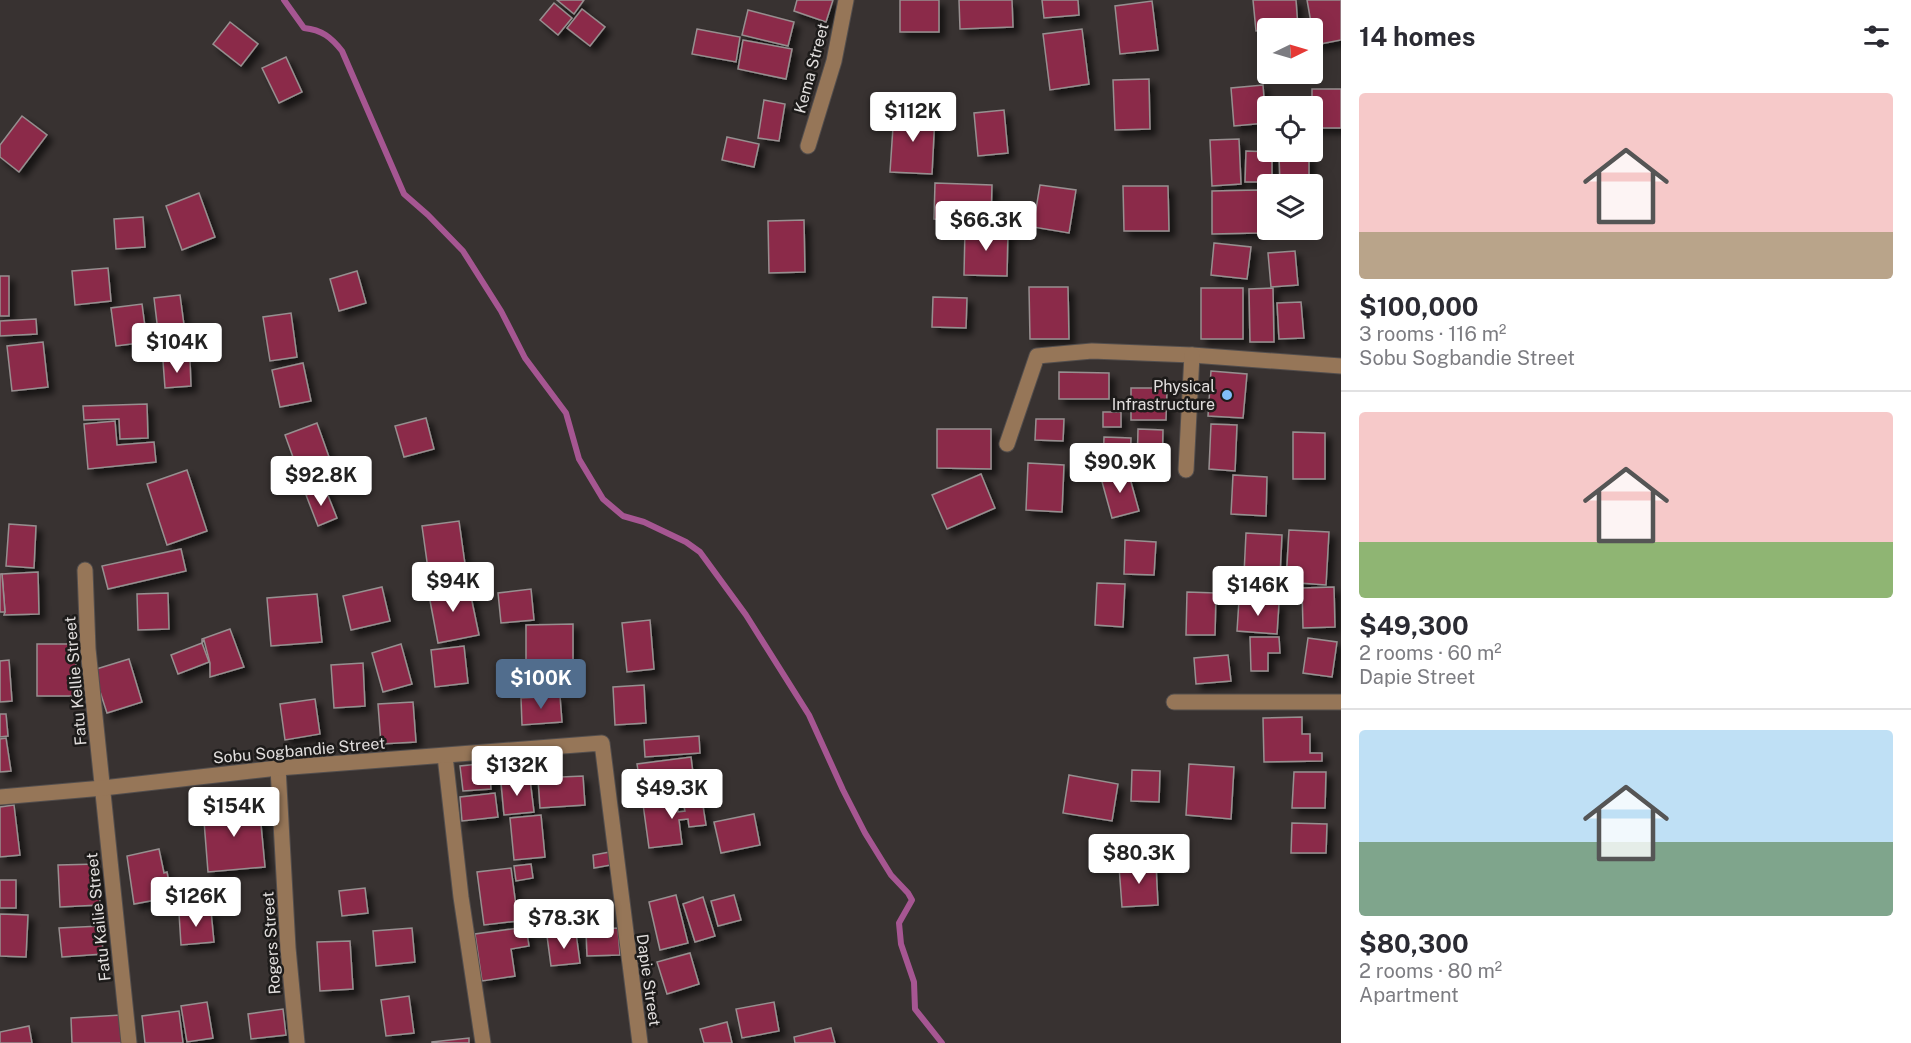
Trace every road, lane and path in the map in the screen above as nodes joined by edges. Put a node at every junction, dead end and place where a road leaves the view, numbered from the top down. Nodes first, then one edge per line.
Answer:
1 (846, 0) edge
2 (808, 146) dead end
3 (1192, 355) junction
4 (1341, 366) edge
5 (1007, 444) dead end
6 (1186, 470) dead end
7 (85, 570) dead end
8 (1174, 702) dead end
9 (1341, 702) edge
10 (602, 743) joint
11 (445, 756) junction
12 (278, 768) junction
13 (104, 788) junction
14 (0, 797) edge
15 (129, 1043) edge
16 (297, 1043) edge
17 (483, 1043) edge
18 (640, 1043) edge

1 - 2 street, Kema Street
3 - 4 street
3 - 5 street
3 - 6 street
7 - 13 street, Fatu Kellie Street
8 - 9 street
10 - 11 street, Sobu Sogbandie Street
10 - 18 street, Dapie Street
11 - 12 street, Sobu Sogbandie Street
11 - 17 street
12 - 13 street, Sobu Sogbandie Street
12 - 16 street, Rogers Street
13 - 14 street, Sobu Sogbandie Street
13 - 15 street, Fatu Kailie Street

